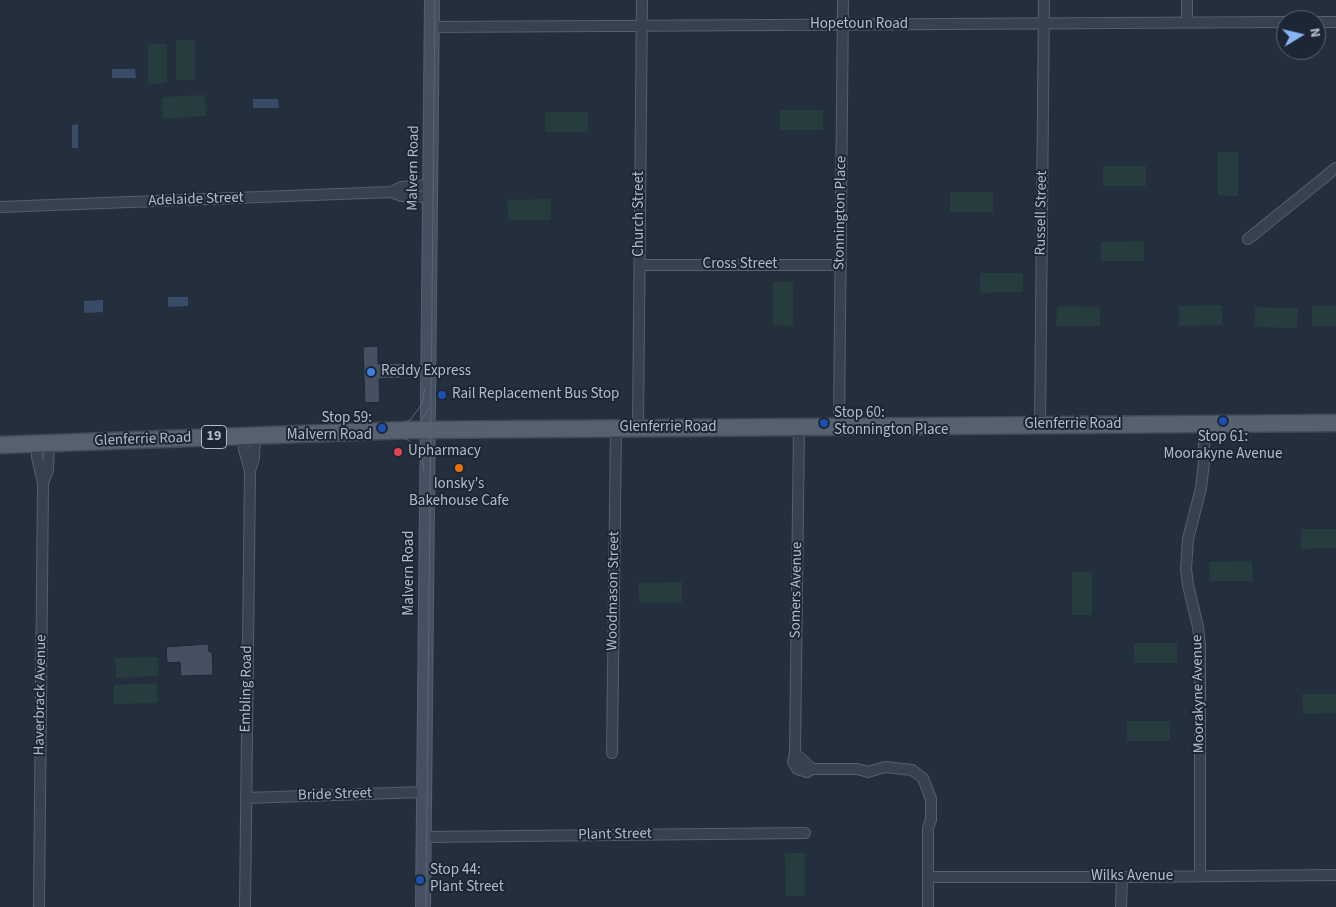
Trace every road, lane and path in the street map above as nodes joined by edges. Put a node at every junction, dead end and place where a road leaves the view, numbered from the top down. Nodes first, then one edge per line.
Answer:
1 (432, 0) edge
2 (642, 0) edge
3 (843, 0) edge
4 (1044, 0) edge
5 (1187, 0) edge
6 (1187, 22) junction
7 (1276, 22) edge
8 (1044, 24) junction
9 (642, 25) junction
10 (843, 25) junction
11 (432, 26) junction
12 (1336, 168) edge
13 (430, 191) junction
14 (0, 208) edge
15 (1248, 239) dead end
16 (640, 265) junction
17 (841, 265) junction
18 (1336, 423) edge
19 (1204, 424) junction
20 (1040, 425) junction
21 (839, 426) junction
22 (799, 427) junction
23 (616, 428) junction
24 (638, 428) junction
25 (428, 430) junction
26 (249, 436) junction
27 (43, 443) junction
28 (0, 445) edge
29 (612, 753) dead end
30 (424, 792) junction
31 (246, 798) junction
32 (806, 833) dead end
33 (424, 836) junction
34 (1336, 875) edge
35 (1200, 876) junction
36 (928, 877) junction
37 (1122, 877) junction
38 (39, 907) edge
39 (245, 907) edge
40 (423, 907) edge
41 (928, 907) edge
42 (1121, 907) edge

1 - 11 main road, Malvern Road
2 - 9 street, Church Street
3 - 10 street, Stonnington Place
4 - 8 street, Russell Street
5 - 6 street
6 - 7 street, Hopetoun Road
6 - 8 street, Hopetoun Road
8 - 10 street, Hopetoun Road
8 - 20 street, Russell Street
9 - 10 street, Hopetoun Road
9 - 11 street, Hopetoun Road
9 - 16 street, Church Street
10 - 17 street, Stonnington Place
11 - 13 main road, Malvern Road
12 - 15 street
13 - 14 street, Adelaide Street
13 - 25 main road, Malvern Road
16 - 17 street, Cross Street
16 - 24 street, Church Street
17 - 21 street, Stonnington Place
18 - 19 main road, Glenferrie Road / 19
19 - 20 main road, Glenferrie Road / 19
19 - 35 street, Moorakyne Avenue
20 - 21 main road, Glenferrie Road / 19
21 - 22 main road, Glenferrie Road / 19
22 - 24 main road, Glenferrie Road / 19
22 - 36 street, Somers Avenue
23 - 24 main road, Glenferrie Road / 19
23 - 25 main road, Glenferrie Road / 19
23 - 29 street, Woodmason Street
25 - 26 main road, Glenferrie Road / 19
25 - 30 main road, Malvern Road
26 - 27 main road, Glenferrie Road / 19
26 - 31 street, Embling Road
27 - 28 main road, Glenferrie Road / 19
27 - 38 street, Haverbrack Avenue
30 - 31 street, Bride Street
30 - 33 main road, Malvern Road
31 - 39 street, Embling Road
32 - 33 street, Plant Street
33 - 40 main road, Malvern Road
34 - 35 street, Wilks Avenue
35 - 37 street, Wilks Avenue
36 - 37 street, Wilks Avenue
36 - 41 street, Somers Avenue
37 - 42 street

